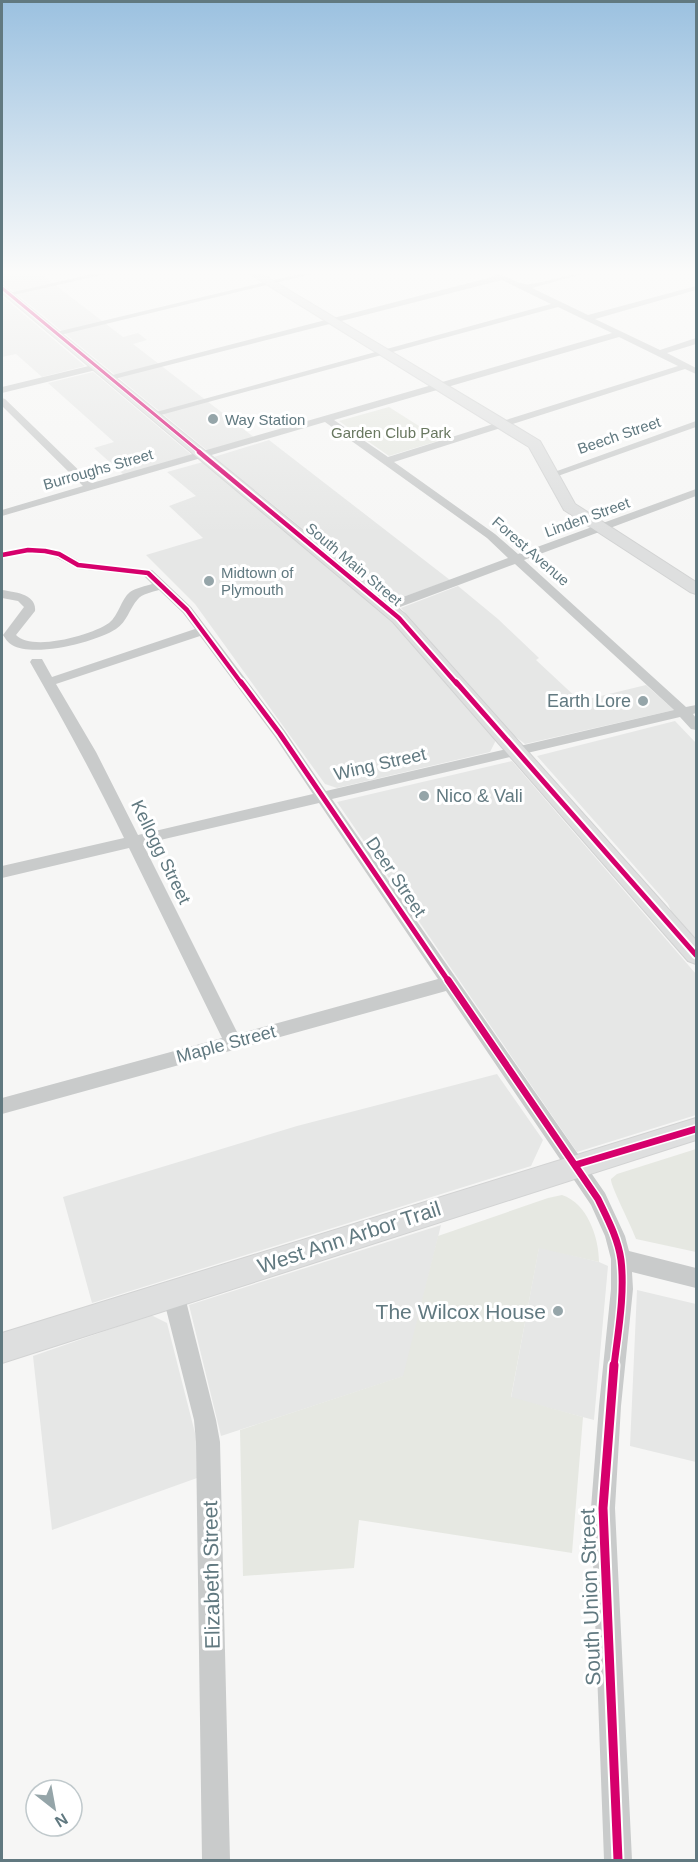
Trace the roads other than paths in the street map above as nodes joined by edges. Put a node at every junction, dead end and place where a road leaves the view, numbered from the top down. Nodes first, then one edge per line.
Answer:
1 (91, 361) edge
2 (174, 361) edge
3 (350, 361) edge
4 (398, 361) edge
5 (527, 361) edge
6 (675, 361) edge
7 (97, 366) junction
8 (686, 366) junction
9 (696, 371) edge
10 (110, 377) junction
11 (440, 386) junction
12 (2, 390) edge
13 (2, 401) edge
14 (154, 414) junction
15 (327, 419) junction
16 (502, 424) junction
17 (696, 424) edge
18 (204, 455) junction
19 (387, 461) junction
20 (551, 475) junction
21 (90, 487) junction
22 (696, 493) edge
23 (2, 513) edge
24 (600, 528) junction
25 (2, 555) edge
26 (517, 559) junction
27 (162, 584) junction
28 (696, 589) edge
29 (2, 594) edge
30 (387, 607) junction
31 (203, 631) junction
32 (37, 655) junction
33 (47, 683) junction
34 (690, 710) edge
35 (696, 726) edge
36 (518, 751) junction
37 (323, 797) junction
38 (134, 841) junction
39 (2, 872) edge
40 (696, 955) edge
41 (450, 983) junction
42 (233, 1042) junction
43 (2, 1104) edge
44 (696, 1129) edge
45 (575, 1165) junction
46 (621, 1259) junction
47 (696, 1278) edge
48 (173, 1293) junction
49 (2, 1348) edge
50 (216, 1860) edge
51 (618, 1860) edge

1 - 7 main road, South Main Street
2 - 10 street
3 - 14 street
4 - 11 main road
5 - 11 street, Burroughs Street
6 - 8 street
7 - 10 main road, South Main Street
7 - 12 street
8 - 9 street
8 - 16 street
10 - 14 main road, South Main Street
11 - 15 street, Burroughs Street
11 - 16 main road
13 - 21 street
14 - 18 main road, South Main Street
15 - 18 street, Burroughs Street
15 - 19 street, Forest Avenue
16 - 19 street
16 - 20 main road
17 - 20 street, Beech Street
18 - 21 street, Burroughs Street
18 - 30 main road, South Main Street
19 - 26 street, Forest Avenue
20 - 24 main road
21 - 23 street, Burroughs Street
22 - 24 street, Linden Street
24 - 26 street, Linden Street
24 - 28 main road
25 - 27 street
26 - 30 street, Linden Street
26 - 34 street, Forest Avenue
27 - 31 street, Deer Street
27 - 32 street
29 - 32 street
30 - 36 main road, South Main Street
31 - 33 street
31 - 37 street, Deer Street
32 - 33 street, Kellogg Street
33 - 38 street, Kellogg Street
34 - 35 street, Forest Avenue
34 - 36 street, Wing Street
36 - 37 street, Wing Street
36 - 40 main road, South Main Street
37 - 38 street, Wing Street
37 - 41 street, Deer Street
38 - 39 street, Wing Street
38 - 42 street, Kellogg Street
41 - 42 street, Maple Street
41 - 45 street, Deer Street
42 - 43 street, Maple Street
44 - 45 main road, West Ann Arbor Trail
45 - 46 street, South Union Street
45 - 48 main road, West Ann Arbor Trail
46 - 47 street
46 - 51 street, South Union Street
48 - 49 main road, West Ann Arbor Trail
48 - 50 street, Elizabeth Street

